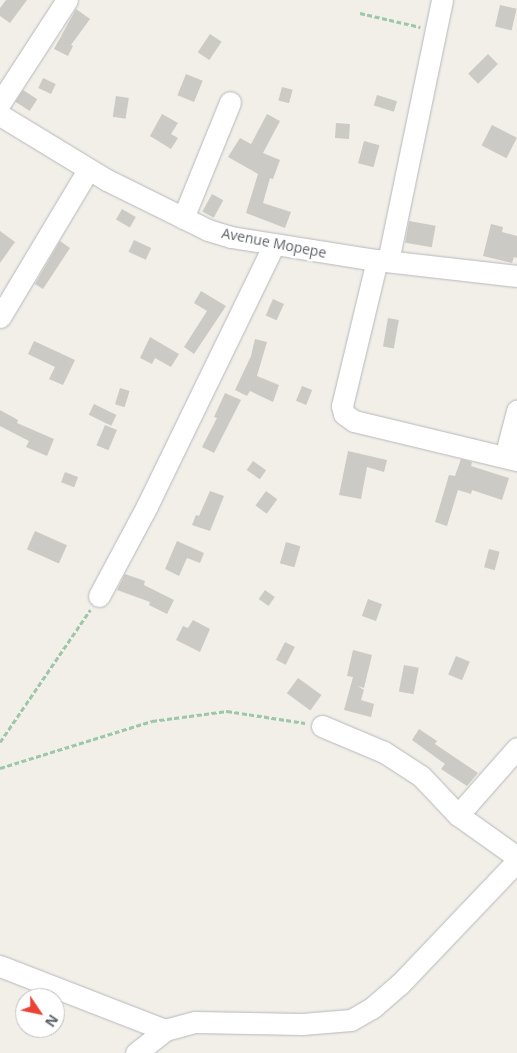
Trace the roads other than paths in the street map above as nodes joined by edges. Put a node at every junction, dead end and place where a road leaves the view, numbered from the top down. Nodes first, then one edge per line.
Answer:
1 (67, 0) edge
2 (442, 0) edge
3 (230, 102) dead end
4 (0, 103) edge
5 (0, 114) edge
6 (88, 170) junction
7 (183, 218) junction
8 (274, 245) junction
9 (382, 261) junction
10 (517, 276) edge
11 (0, 317) edge
12 (517, 412) edge
13 (511, 459) edge
14 (99, 596) road end
15 (322, 726) road end
16 (517, 748) edge
17 (458, 815) junction
18 (517, 857) edge
19 (517, 861) edge
20 (0, 966) edge
21 (166, 1030) junction
22 (136, 1053) edge

1 - 4 street
2 - 9 street
3 - 7 street
5 - 6 street, Avenue Mopepe
6 - 7 street, Avenue Mopepe
6 - 11 street
7 - 8 street, Avenue Mopepe
8 - 9 street, Avenue Mopepe
8 - 14 street
9 - 10 street, Avenue Mopepe
9 - 13 street
12 - 13 street
15 - 17 street
16 - 17 street
17 - 18 street
19 - 21 street
20 - 21 street
21 - 22 street

